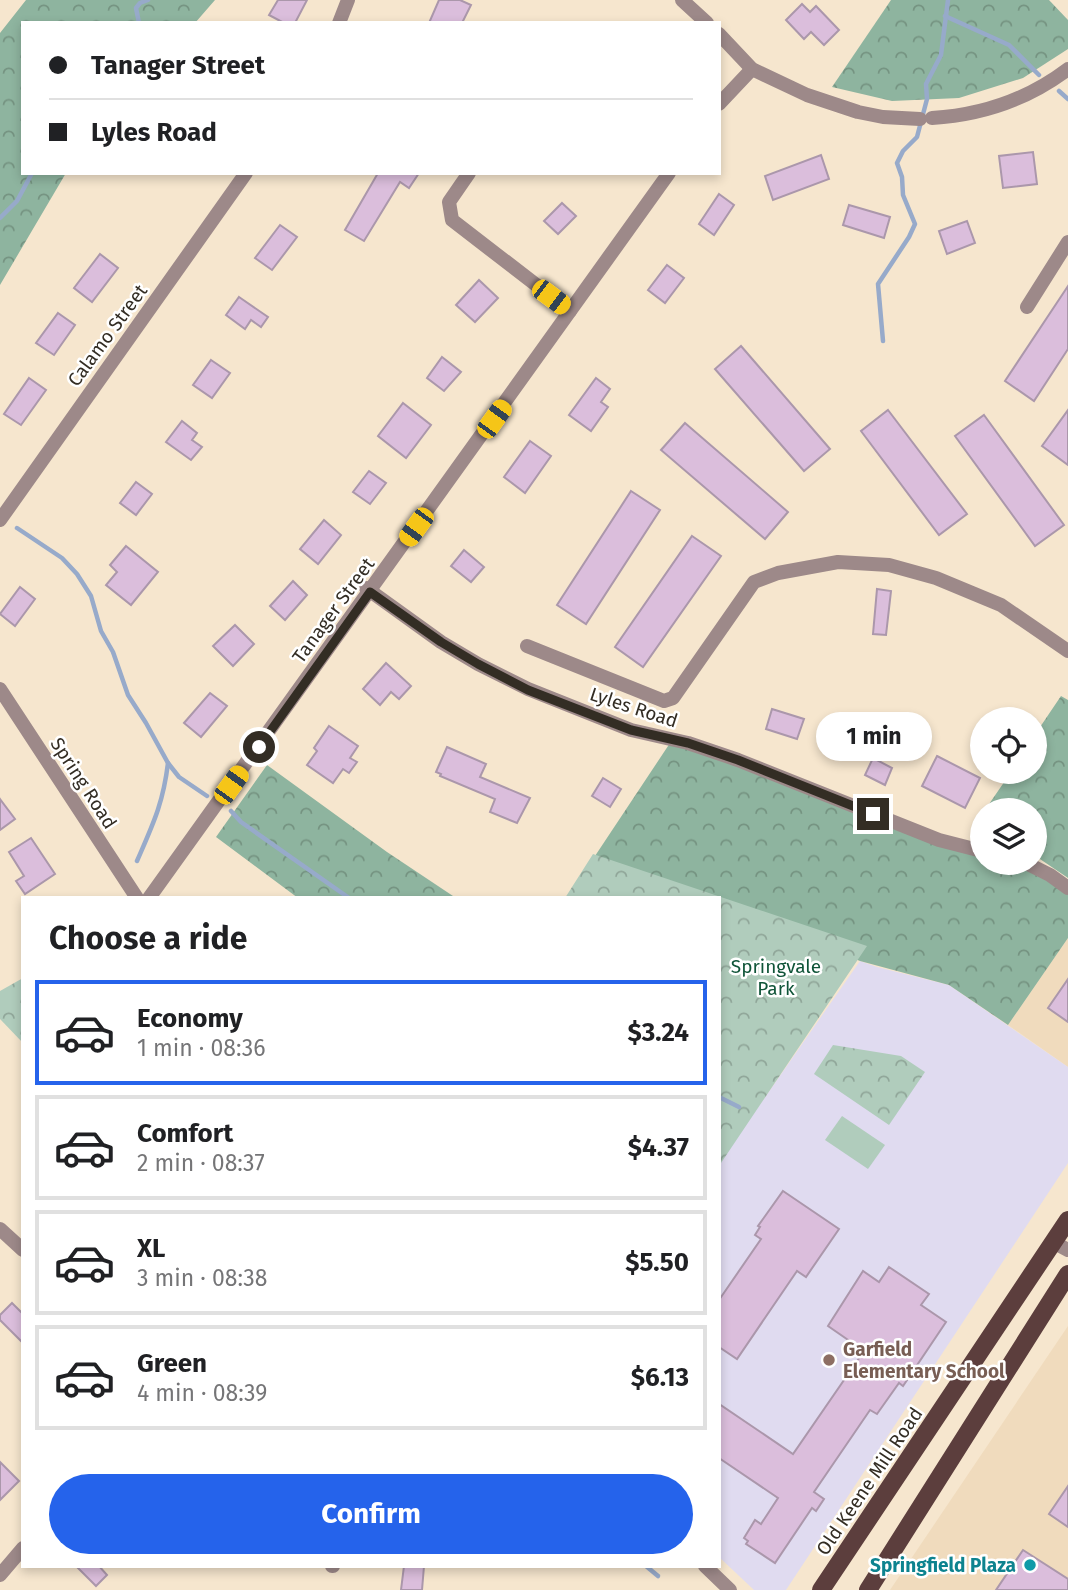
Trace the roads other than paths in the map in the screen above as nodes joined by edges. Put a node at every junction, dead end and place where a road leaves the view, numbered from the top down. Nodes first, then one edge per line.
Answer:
1 (348, 0) edge
2 (682, 0) edge
3 (340, 21) edge
4 (705, 21) edge
5 (721, 36) edge
6 (752, 69) junction
7 (1068, 69) edge
8 (721, 102) edge
9 (245, 175) edge
10 (468, 175) edge
11 (668, 175) edge
12 (1068, 243) edge
13 (1027, 307) dead end
14 (570, 311) junction
15 (0, 520) edge
16 (368, 590) junction
17 (527, 646) dead end
18 (1068, 651) edge
19 (0, 689) edge
20 (970, 848) edge
21 (1046, 875) edge
22 (1068, 888) edge
23 (136, 896) edge
24 (150, 896) edge
25 (1068, 1220) edge
26 (0, 1229) edge
27 (1060, 1246) edge
28 (21, 1248) edge
29 (1068, 1274) edge
30 (21, 1550) edge
31 (707, 1568) edge
32 (0, 1575) edge
33 (730, 1590) edge
34 (821, 1590) edge
35 (868, 1590) edge

1 - 3 street
2 - 4 street
5 - 6 street
6 - 7 street
6 - 8 street
9 - 15 street, Calamo Street
10 - 14 street
11 - 14 street, Tanager Street
12 - 13 street
14 - 16 street, Tanager Street
16 - 20 street, Lyles Road
16 - 24 street, Tanager Street
17 - 18 street
19 - 23 street, Spring Road
21 - 22 street
25 - 27 main road, Old Keene Mill Road
26 - 28 street
27 - 34 main road, Old Keene Mill Road
29 - 35 main road
30 - 32 street
31 - 33 street

